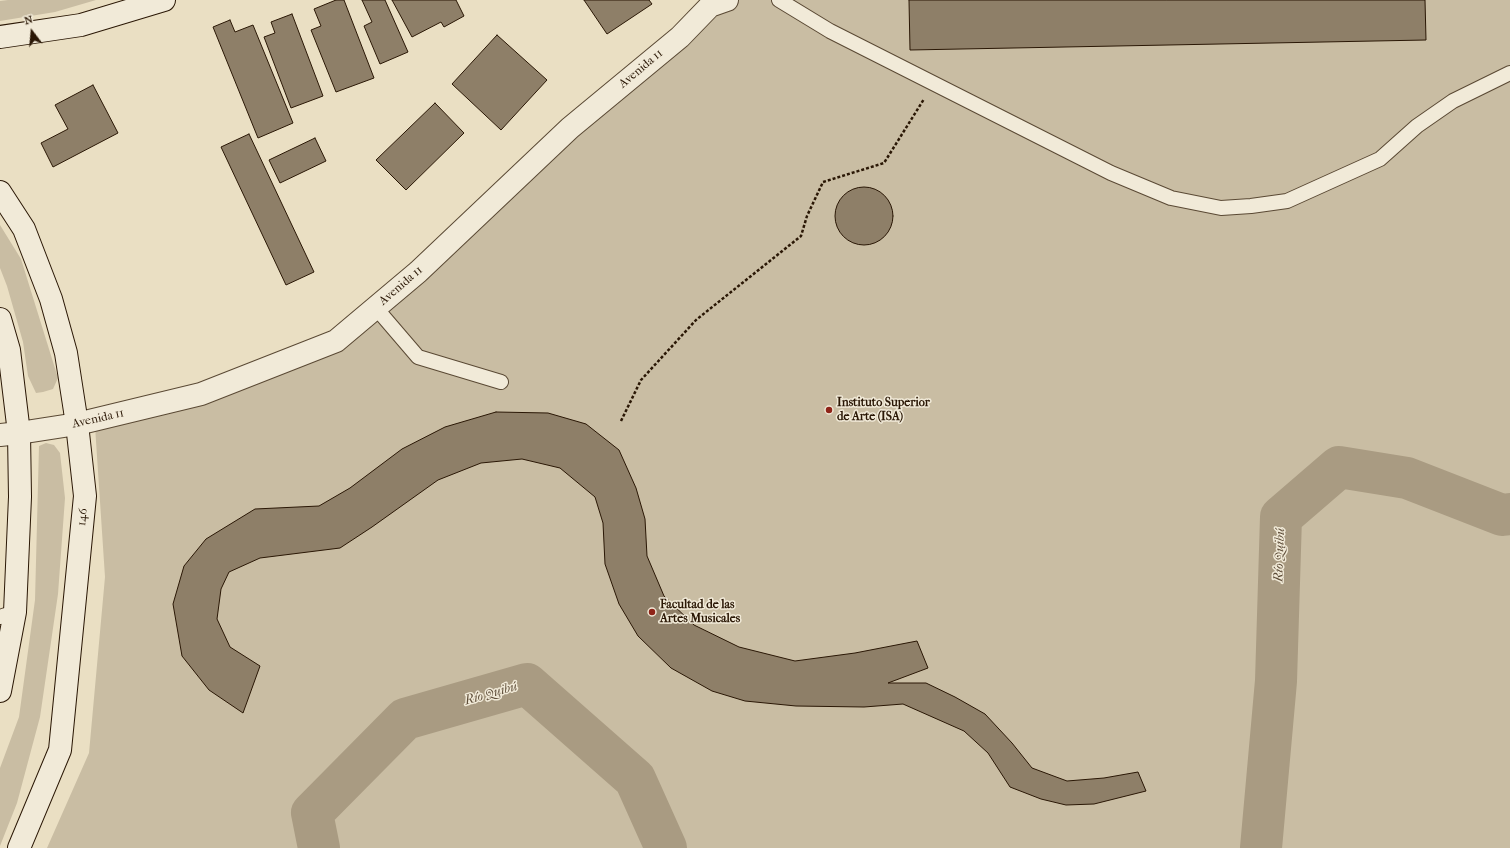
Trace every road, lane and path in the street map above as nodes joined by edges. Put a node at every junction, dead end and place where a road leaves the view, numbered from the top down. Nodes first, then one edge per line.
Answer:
1 (164, 0) edge
2 (779, 0) edge
3 (714, 2) edge
4 (0, 37) edge
5 (1510, 73) edge
6 (934, 84) junction
7 (0, 192) edge
8 (376, 308) junction
9 (0, 319) edge
10 (501, 382) dead end
11 (621, 421) dead end
12 (77, 424) junction
13 (10, 434) edge
14 (8, 614) edge
15 (0, 691) edge
16 (19, 848) edge

1 - 4 main road
2 - 6 lane
3 - 8 main road, Avenida 11
5 - 6 lane
6 - 11 path
7 - 12 main road, 146
8 - 10 lane
8 - 12 main road, Avenida 11
9 - 13 main road
12 - 13 main road, Avenida 11
12 - 16 main road, 146
13 - 14 main road
14 - 15 main road

